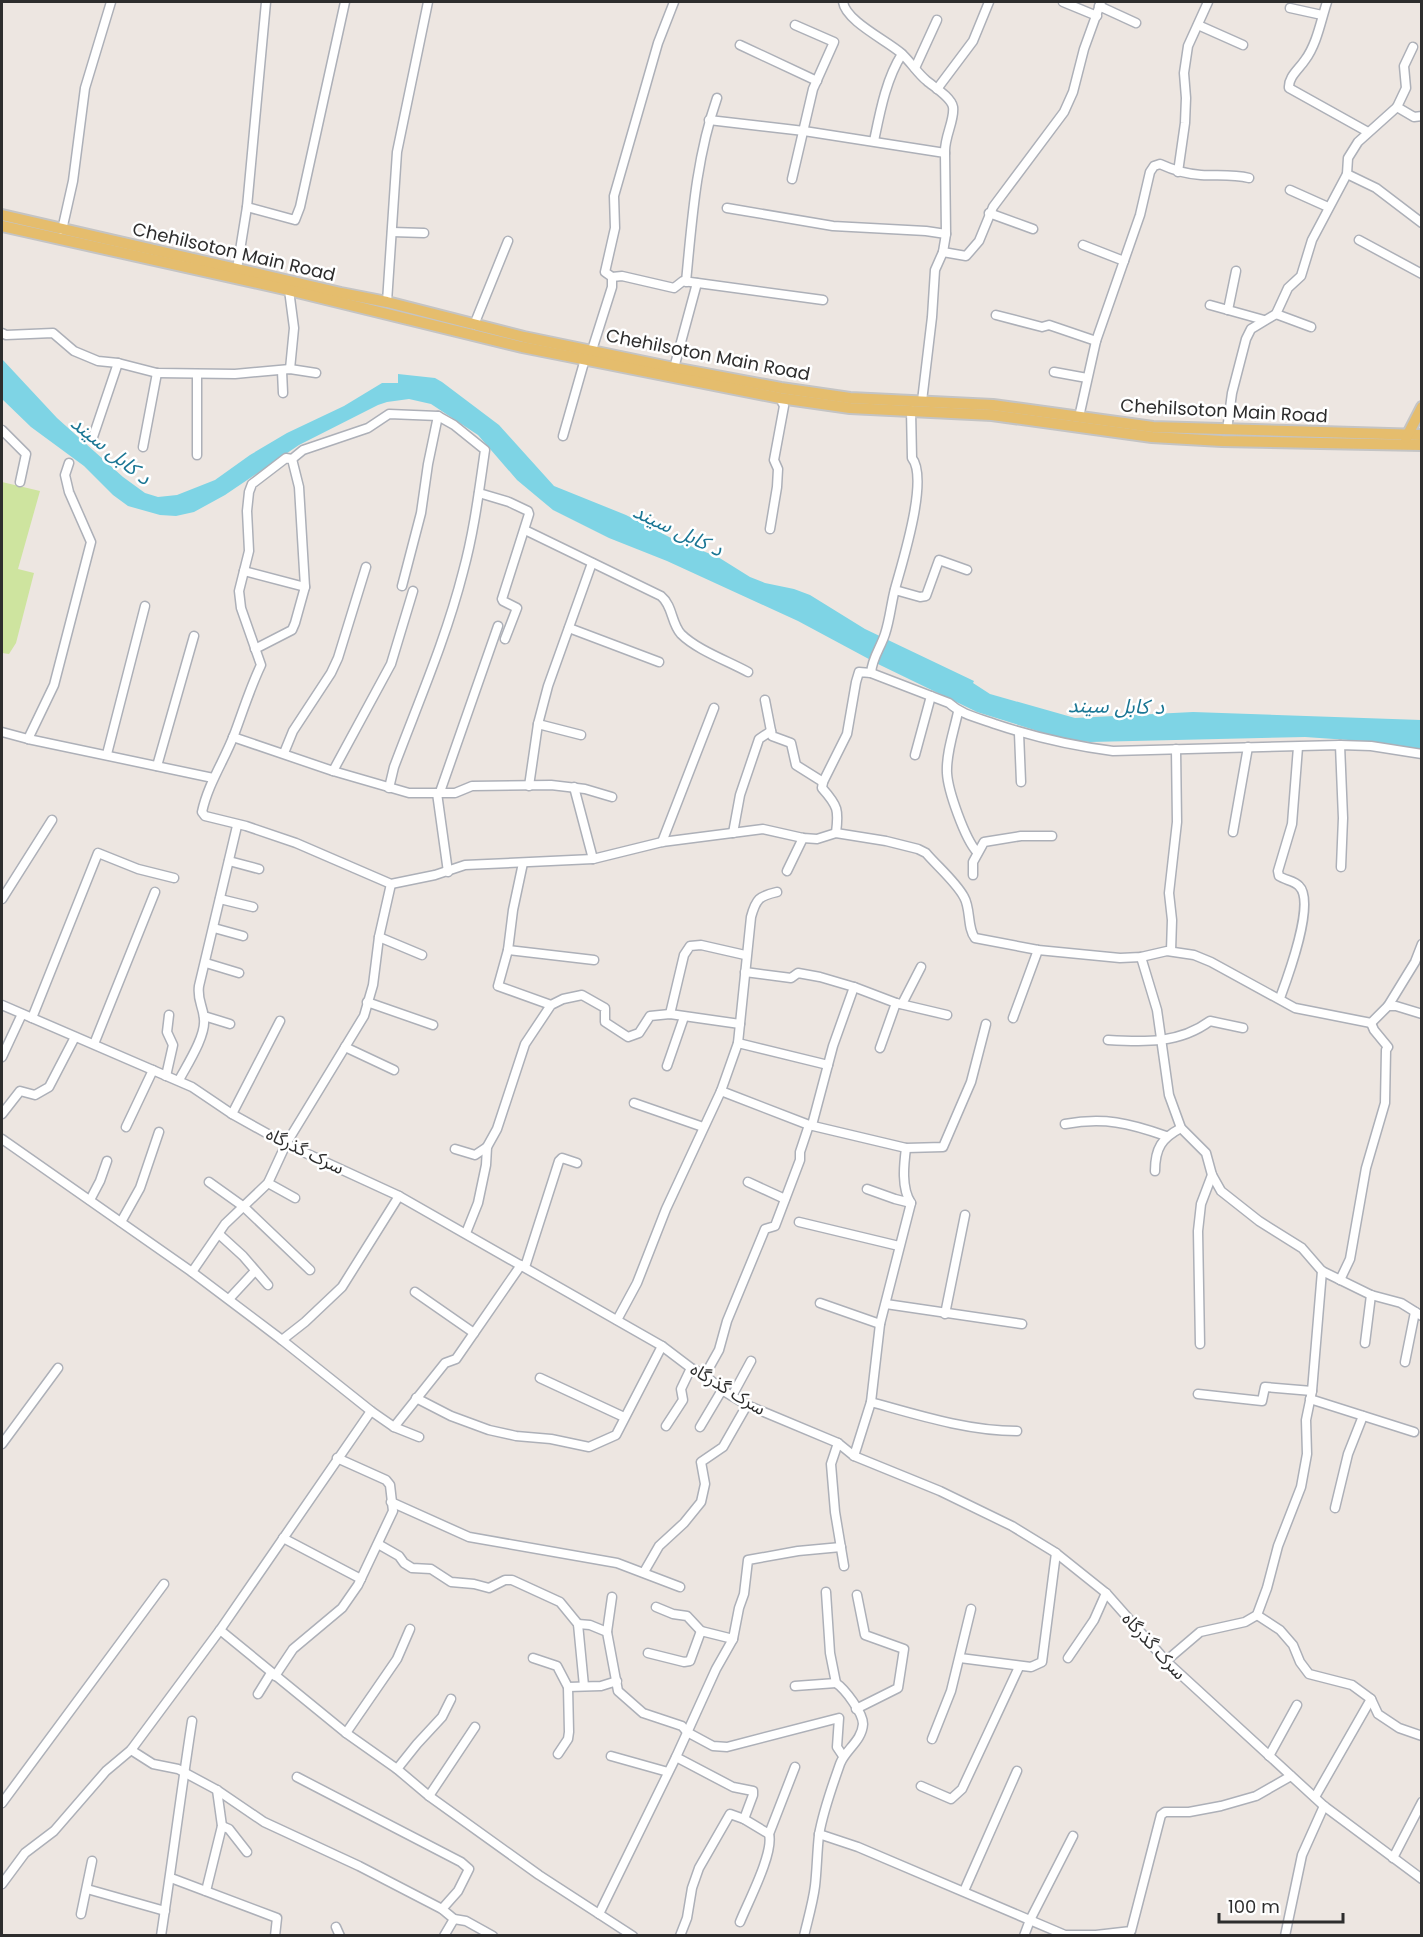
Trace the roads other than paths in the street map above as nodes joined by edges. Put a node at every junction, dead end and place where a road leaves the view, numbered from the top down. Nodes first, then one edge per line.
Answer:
1 (111, 2) edge
2 (266, 2) edge
3 (345, 2) edge
4 (428, 2) edge
5 (674, 2) edge
6 (843, 2) edge
7 (989, 2) edge
8 (1063, 2) edge
9 (1209, 2) edge
10 (1327, 2) edge
11 (1100, 4) edge
12 (1290, 8) dead end
13 (1322, 15) junction
14 (1097, 16) junction
15 (937, 20) dead end
16 (1136, 23) dead end
17 (795, 25) dead end
18 (1198, 25) junction
19 (740, 45) dead end
20 (1244, 45) dead end
21 (1413, 47) dead end
22 (902, 54) junction
23 (915, 68) junction
24 (817, 81) junction
25 (937, 89) junction
26 (717, 98) dead end
27 (1397, 107) junction
28 (1422, 116) edge
29 (709, 120) junction
30 (804, 132) junction
31 (1368, 132) junction
32 (874, 141) junction
33 (945, 153) junction
34 (1178, 172) junction
35 (1347, 174) junction
36 (1249, 178) dead end
37 (792, 179) dead end
38 (1290, 190) dead end
39 (247, 207) junction
40 (1328, 207) junction
41 (727, 208) dead end
42 (989, 213) junction
43 (2, 215) edge
44 (1422, 223) edge
45 (2, 226) edge
46 (1034, 228) dead end
47 (63, 230) junction
48 (392, 232) junction
49 (424, 232) dead end
50 (946, 234) junction
51 (1359, 240) dead end
52 (508, 241) dead end
53 (1083, 245) dead end
54 (943, 252) junction
55 (1124, 261) junction
56 (237, 269) junction
57 (1236, 272) dead end
58 (1422, 274) edge
59 (612, 277) junction
60 (686, 282) junction
61 (697, 283) junction
62 (289, 291) junction
63 (823, 300) dead end
64 (387, 302) junction
65 (1210, 305) dead end
66 (1228, 310) junction
67 (1276, 314) junction
68 (996, 315) dead end
69 (1264, 320) junction
70 (474, 325) junction
71 (1311, 327) dead end
72 (2, 333) edge
73 (1096, 341) junction
74 (589, 355) junction
75 (118, 363) junction
76 (674, 368) junction
77 (286, 370) junction
78 (1054, 372) dead end
79 (157, 373) junction
80 (316, 373) dead end
81 (197, 374) junction
82 (1087, 378) junction
83 (284, 393) dead end
84 (780, 398) junction
85 (922, 401) junction
86 (1422, 407) edge
87 (911, 410) junction
88 (438, 416) junction
89 (1079, 417) junction
90 (2, 430) edge
91 (1227, 430) junction
92 (1422, 435) edge
93 (563, 436) dead end
94 (93, 437) dead end
95 (1406, 439) junction
96 (1422, 445) edge
97 (143, 447) dead end
98 (197, 455) dead end
99 (292, 459) junction
100 (69, 463) dead end
101 (20, 482) dead end
102 (479, 493) junction
103 (770, 529) dead end
104 (527, 531) dead end
105 (592, 562) junction
106 (366, 567) dead end
107 (967, 570) dead end
108 (244, 571) junction
109 (402, 586) dead end
110 (304, 587) junction
111 (895, 590) junction
112 (413, 591) dead end
113 (145, 606) dead end
114 (498, 626) dead end
115 (569, 628) junction
116 (194, 636) dead end
117 (505, 639) dead end
118 (255, 649) junction
119 (659, 662) dead end
120 (871, 668) junction
121 (747, 672) dead end
122 (931, 696) junction
123 (765, 700) dead end
124 (714, 708) dead end
125 (958, 712) junction
126 (538, 724) junction
127 (771, 730) junction
128 (2, 732) edge
129 (1019, 733) junction
130 (581, 735) dead end
131 (233, 737) junction
132 (28, 739) junction
133 (1340, 745) junction
134 (1248, 747) junction
135 (1298, 747) junction
136 (1176, 749) junction
137 (284, 753) junction
138 (107, 754) junction
139 (1422, 754) edge
140 (915, 755) dead end
141 (157, 766) junction
142 (333, 771) junction
143 (213, 778) junction
144 (823, 782) junction
145 (1021, 782) dead end
146 (529, 786) junction
147 (388, 788) junction
148 (574, 788) junction
149 (438, 792) junction
150 (612, 797) dead end
151 (52, 820) dead end
152 (237, 826) junction
153 (1233, 832) dead end
154 (732, 833) junction
155 (836, 833) junction
156 (1052, 836) dead end
157 (803, 838) junction
158 (662, 842) junction
159 (977, 852) junction
160 (593, 859) junction
161 (229, 861) junction
162 (523, 863) junction
163 (1341, 867) dead end
164 (259, 869) dead end
165 (787, 871) dead end
166 (448, 872) junction
167 (973, 875) dead end
168 (174, 878) dead end
169 (391, 884) junction
170 (155, 892) dead end
171 (777, 892) dead end
172 (2, 899) edge
173 (220, 899) junction
174 (253, 907) dead end
175 (213, 928) junction
176 (243, 936) dead end
177 (379, 937) junction
178 (1422, 944) edge
179 (508, 950) junction
180 (1038, 950) junction
181 (1171, 951) junction
182 (422, 955) dead end
183 (745, 956) junction
184 (1142, 957) junction
185 (594, 960) dead end
186 (206, 963) junction
187 (921, 967) dead end
188 (746, 972) junction
189 (239, 973) dead end
190 (854, 987) junction
191 (1280, 998) junction
192 (367, 1002) junction
193 (899, 1003) junction
194 (2, 1005) edge
195 (551, 1005) junction
196 (1388, 1006) junction
197 (22, 1014) junction
198 (670, 1014) junction
199 (1422, 1014) edge
200 (169, 1015) dead end
201 (947, 1015) dead end
202 (204, 1016) junction
203 (684, 1017) junction
204 (32, 1018) junction
205 (1013, 1018) dead end
206 (280, 1022) dead end
207 (1371, 1023) junction
208 (230, 1024) dead end
209 (740, 1024) junction
210 (986, 1024) dead end
211 (433, 1025) dead end
212 (1243, 1028) dead end
213 (75, 1036) junction
214 (1108, 1040) dead end
215 (1161, 1041) junction
216 (738, 1043) junction
217 (94, 1044) junction
218 (345, 1047) junction
219 (880, 1048) dead end
220 (2, 1057) edge
221 (828, 1065) junction
222 (667, 1066) dead end
223 (153, 1070) junction
224 (394, 1070) dead end
225 (166, 1076) junction
226 (179, 1080) junction
227 (721, 1091) junction
228 (634, 1103) dead end
229 (2, 1114) edge
230 (232, 1114) junction
231 (1065, 1124) dead end
232 (810, 1125) junction
233 (126, 1127) dead end
234 (703, 1127) junction
235 (1181, 1128) junction
236 (159, 1132) dead end
237 (1166, 1136) junction
238 (2, 1138) edge
239 (286, 1144) junction
240 (487, 1147) junction
241 (906, 1148) junction
242 (455, 1149) dead end
243 (108, 1161) dead end
244 (577, 1163) dead end
245 (1155, 1171) dead end
246 (1212, 1175) junction
247 (209, 1182) dead end
248 (748, 1182) dead end
249 (268, 1183) junction
250 (867, 1189) dead end
251 (399, 1196) junction
252 (295, 1198) dead end
253 (785, 1199) junction
254 (90, 1200) junction
255 (910, 1203) junction
256 (244, 1207) junction
257 (965, 1215) dead end
258 (121, 1222) junction
259 (799, 1222) dead end
260 (466, 1233) junction
261 (220, 1234) junction
262 (899, 1246) junction
263 (523, 1266) junction
264 (310, 1270) dead end
265 (255, 1271) junction
266 (1322, 1271) junction
267 (192, 1272) junction
268 (1340, 1280) junction
269 (268, 1285) dead end
270 (415, 1292) dead end
271 (1371, 1294) junction
272 (229, 1299) junction
273 (820, 1302) dead end
274 (886, 1304) junction
275 (945, 1314) junction
276 (1419, 1314) edge
277 (617, 1320) junction
278 (880, 1324) junction
279 (1022, 1324) dead end
280 (474, 1333) junction
281 (282, 1340) junction
282 (1365, 1343) dead end
283 (1200, 1344) dead end
284 (662, 1346) junction
285 (751, 1361) dead end
286 (1406, 1362) dead end
287 (58, 1368) dead end
288 (691, 1368) junction
289 (705, 1375) junction
290 (540, 1378) dead end
291 (722, 1390) junction
292 (1198, 1394) dead end
293 (1311, 1395) junction
294 (732, 1396) junction
295 (416, 1398) junction
296 (871, 1402) junction
297 (747, 1405) junction
298 (371, 1411) junction
299 (1363, 1416) junction
300 (624, 1417) junction
301 (666, 1426) dead end
302 (394, 1427) junction
303 (700, 1427) dead end
304 (1017, 1431) dead end
305 (1414, 1432) dead end
306 (419, 1437) dead end
307 (838, 1443) junction
308 (2, 1444) edge
309 (854, 1456) junction
310 (337, 1458) junction
311 (392, 1502) junction
312 (1335, 1508) dead end
313 (283, 1538) junction
314 (378, 1544) junction
315 (841, 1547) junction
316 (1056, 1553) junction
317 (844, 1566) dead end
318 (644, 1572) junction
319 (361, 1579) junction
320 (164, 1584) dead end
321 (680, 1587) dead end
322 (826, 1592) dead end
323 (1106, 1593) junction
324 (857, 1595) dead end
325 (612, 1597) dead end
326 (656, 1607) dead end
327 (971, 1608) dead end
328 (1257, 1615) junction
329 (578, 1624) junction
330 (220, 1629) junction
331 (410, 1629) dead end
332 (701, 1631) junction
333 (607, 1632) junction
334 (733, 1639) junction
335 (648, 1653) dead end
336 (533, 1658) dead end
337 (960, 1658) junction
338 (1068, 1658) dead end
339 (1166, 1661) junction
340 (1019, 1667) junction
341 (273, 1674) junction
342 (616, 1682) junction
343 (836, 1683) junction
344 (584, 1686) junction
345 (795, 1686) dead end
346 (568, 1687) junction
347 (258, 1694) dead end
348 (451, 1699) dead end
349 (1371, 1699) junction
350 (1298, 1705) dead end
351 (856, 1709) junction
352 (192, 1721) dead end
353 (475, 1727) dead end
354 (687, 1732) junction
355 (346, 1733) junction
356 (1422, 1736) edge
357 (932, 1739) dead end
358 (131, 1749) junction
359 (558, 1754) dead end
360 (611, 1756) dead end
361 (843, 1756) junction
362 (1269, 1756) junction
363 (676, 1757) junction
364 (795, 1767) dead end
365 (398, 1770) junction
366 (1017, 1771) dead end
367 (668, 1772) junction
368 (184, 1774) junction
369 (1291, 1776) junction
370 (297, 1777) dead end
371 (921, 1786) dead end
372 (217, 1790) junction
373 (429, 1796) junction
374 (1315, 1797) junction
375 (1422, 1802) edge
376 (2, 1803) edge
377 (1324, 1806) junction
378 (744, 1819) junction
379 (222, 1826) junction
380 (769, 1834) junction
381 (819, 1834) junction
382 (1073, 1836) dead end
383 (247, 1852) dead end
384 (1393, 1858) junction
385 (92, 1861) dead end
386 (171, 1878) junction
387 (1422, 1879) edge
388 (2, 1884) edge
389 (87, 1889) junction
390 (206, 1891) junction
391 (964, 1891) junction
392 (442, 1909) junction
393 (165, 1911) junction
394 (81, 1914) dead end
395 (599, 1914) junction
396 (454, 1919) junction
397 (1030, 1920) junction
398 (740, 1922) dead end
399 (161, 1935) edge
400 (275, 1935) edge
401 (444, 1935) edge
402 (493, 1935) edge
403 (633, 1935) edge
404 (680, 1935) edge
405 (804, 1935) edge
406 (1024, 1935) edge
407 (1285, 1935) edge

1 - 47 street
2 - 39 street
3 - 39 street
4 - 48 street
5 - 59 street
6 - 22 street
7 - 25 street
8 - 14 street
9 - 18 street
10 - 13 street
11 - 14 street
11 - 16 street
12 - 13 street
13 - 31 street
14 - 42 street
15 - 23 street
17 - 24 street
18 - 20 street
18 - 34 street
19 - 24 street
21 - 27 street
22 - 23 street
22 - 32 street
23 - 25 street
24 - 30 street
25 - 33 street
26 - 29 street
27 - 28 street
27 - 31 street
29 - 30 street
29 - 60 street
30 - 32 street
30 - 37 street
31 - 35 street
32 - 33 street
33 - 50 street
34 - 36 street
34 - 55 street
35 - 40 street
35 - 44 street
38 - 40 street
39 - 56 street
40 - 67 street
41 - 50 street
42 - 46 street
42 - 54 street
43 - 47 main road, Chehilsoton Main Road
45 - 62 main road, Chehilsoton Main Road
47 - 56 main road, Chehilsoton Main Road
48 - 49 street
48 - 64 street
50 - 54 street
51 - 58 street
52 - 70 street
53 - 55 street
54 - 85 street
55 - 73 street
56 - 64 main road, Chehilsoton Main Road
57 - 66 street
59 - 60 street
59 - 74 street
60 - 61 street
61 - 63 street
61 - 76 street
62 - 74 main road, Chehilsoton Main Road
62 - 77 street
64 - 70 main road, Chehilsoton Main Road
65 - 66 street
66 - 69 street
67 - 69 street
67 - 71 street
68 - 73 street
69 - 91 street
70 - 74 main road, Chehilsoton Main Road
72 - 75 street
73 - 82 street
74 - 76 main road, Chehilsoton Main Road
74 - 84 main road, Chehilsoton Main Road
74 - 93 street
75 - 79 street
75 - 94 street
76 - 85 main road, Chehilsoton Main Road
77 - 80 street
77 - 81 street
77 - 83 street
78 - 82 street
79 - 81 street
79 - 97 street
81 - 98 street
82 - 89 street
84 - 87 main road, Chehilsoton Main Road
84 - 103 street
85 - 89 main road, Chehilsoton Main Road
86 - 95 main road
87 - 95 main road, Chehilsoton Main Road
87 - 111 street
88 - 99 street
88 - 102 street
88 - 109 street
89 - 91 main road, Chehilsoton Main Road
90 - 101 street
91 - 95 main road, Chehilsoton Main Road
92 - 95 main road, Chehilsoton Main Road
95 - 96 main road, Chehilsoton Main Road
99 - 108 street
99 - 110 street
100 - 132 street
102 - 117 street
102 - 147 street
104 - 105 street
105 - 115 street
105 - 121 street
106 - 137 street
107 - 111 street
108 - 110 street
108 - 118 street
110 - 118 street
111 - 120 street
112 - 142 street
113 - 138 street
114 - 149 street
115 - 119 street
115 - 126 street
116 - 141 street
118 - 131 street
120 - 122 street
120 - 144 street
122 - 125 street
122 - 140 street
123 - 127 street
124 - 158 street
125 - 129 street
125 - 159 street
126 - 130 street
126 - 146 street
127 - 144 street
127 - 154 street
128 - 132 street
129 - 136 street
129 - 145 street
131 - 137 street
131 - 143 street
132 - 138 street
133 - 135 street
133 - 139 street
133 - 163 street
134 - 135 street
134 - 136 street
134 - 153 street
135 - 191 street
136 - 181 street
137 - 142 street
138 - 141 street
141 - 143 street
142 - 147 street
143 - 152 street
144 - 155 street
146 - 148 street
146 - 149 street
147 - 149 street
148 - 150 street
148 - 160 street
149 - 166 street
151 - 172 street
152 - 161 street
152 - 169 street
154 - 157 street
154 - 158 street
155 - 157 street
155 - 180 street
156 - 159 street
157 - 165 street
158 - 160 street
159 - 167 street
160 - 162 street
161 - 164 street
161 - 173 street
162 - 166 street
162 - 179 street
166 - 169 street
168 - 204 street
169 - 177 street
170 - 217 street
171 - 183 street
173 - 174 street
173 - 175 street
175 - 176 street
175 - 186 street
177 - 182 street
177 - 192 street
178 - 196 street
179 - 185 street
179 - 195 street
180 - 184 street
180 - 205 street
181 - 184 street
181 - 191 street
183 - 188 street
183 - 198 street
184 - 215 street
186 - 189 street
186 - 202 street
187 - 193 street
188 - 190 street
188 - 209 street
190 - 193 street
190 - 221 street
191 - 207 street
192 - 211 street
192 - 218 street
193 - 201 street
193 - 219 street
194 - 197 street, سرک گذرگاه
195 - 198 street
195 - 240 street
196 - 199 street
196 - 207 street
197 - 204 street, سرک گذرگاه
197 - 220 street
198 - 203 street
200 - 225 street
202 - 208 street
202 - 226 street
203 - 209 street
203 - 222 street
204 - 213 street, سرک گذرگاه
206 - 230 street
207 - 268 street
209 - 216 street
210 - 241 street
212 - 215 street
213 - 217 street, سرک گذرگاه
213 - 229 street
214 - 215 street
215 - 235 street
216 - 221 street
216 - 227 street
217 - 223 street, سرک گذرگاه
218 - 224 street
218 - 239 street
221 - 232 street
223 - 225 street, سرک گذرگاه
223 - 233 street
225 - 226 street, سرک گذرگاه
226 - 230 street, سرک گذرگاه
227 - 232 street
227 - 234 street
228 - 234 street
230 - 239 street, سرک گذرگاه
231 - 237 street
232 - 241 street
232 - 253 street
234 - 277 street
235 - 237 street
235 - 246 street
236 - 258 street
237 - 245 street
238 - 254 street
239 - 249 street
239 - 251 street, سرک گذرگاه
240 - 242 street
240 - 260 street
241 - 255 street
243 - 254 street
244 - 263 street
246 - 266 street
246 - 283 street
247 - 256 street
248 - 253 street
249 - 252 street
249 - 256 street
250 - 255 street
251 - 260 street, سرک گذرگاه
251 - 281 street
253 - 289 street
254 - 258 street
255 - 262 street
256 - 261 street
256 - 264 street
257 - 275 street
258 - 267 street
259 - 262 street
260 - 263 street, سرک گذرگاه
261 - 265 street
261 - 267 street
262 - 274 street
263 - 277 street, سرک گذرگاه
263 - 280 street
265 - 269 street
265 - 272 street
266 - 268 street
266 - 293 street
267 - 272 street
268 - 271 street
270 - 280 street
271 - 276 street
271 - 282 street
272 - 281 street
273 - 278 street
274 - 275 street
274 - 278 street
275 - 279 street
276 - 286 street
277 - 284 street, سرک گذرگاه
278 - 296 street
280 - 295 street
281 - 298 street
284 - 288 street, سرک گذرگاه
284 - 300 street
285 - 294 street
287 - 308 street
288 - 289 street, سرک گذرگاه
288 - 301 street
289 - 291 street, سرک گذرگاه
290 - 300 street
291 - 294 street, سرک گذرگاه
291 - 303 street
292 - 293 street
293 - 299 street
293 - 328 street
294 - 297 street, سرک گذرگاه
295 - 300 street
295 - 302 street
296 - 304 street
296 - 309 street
297 - 307 street, سرک گذرگاه
297 - 318 street
298 - 302 street
298 - 310 street
299 - 305 street
299 - 312 street
302 - 306 street
307 - 309 street, سرک گذرگاه
307 - 315 street
309 - 316 street, سرک گذرگاه
310 - 311 street
310 - 313 street
311 - 314 street
311 - 318 street
313 - 319 street
313 - 330 street
314 - 319 street
314 - 329 street
315 - 317 street
315 - 334 street
316 - 323 street, سرک گذرگاه
316 - 340 street
318 - 321 street
319 - 341 street
320 - 376 street
322 - 343 street
323 - 338 street
323 - 339 street, سرک گذرگاه
324 - 351 street
325 - 333 street
326 - 332 street
327 - 337 street
328 - 339 street
328 - 349 street
329 - 333 street
329 - 344 street
330 - 341 street
330 - 358 street
331 - 355 street
332 - 334 street
332 - 335 street
333 - 342 street
334 - 354 street
336 - 346 street
337 - 340 street
337 - 357 street
339 - 362 street, سرک گذرگاه
340 - 371 street
341 - 347 street
341 - 355 street
342 - 344 street
342 - 354 street
343 - 345 street
343 - 351 street
344 - 346 street
346 - 359 street
348 - 365 street
349 - 356 street
349 - 374 street
350 - 362 street
351 - 361 street
352 - 368 street
353 - 373 street
354 - 361 street
354 - 363 street
355 - 365 street
358 - 368 street
358 - 388 street
360 - 367 street
361 - 381 street
362 - 369 street, سرک گذرگاه
363 - 367 street
363 - 378 street
364 - 380 street
365 - 373 street
366 - 391 street
367 - 395 street
368 - 372 street
368 - 386 street
369 - 374 street, سرک گذرگاه
369 - 397 street
370 - 392 street
372 - 379 street
372 - 392 street
373 - 395 street
374 - 377 street, سرک گذرگاه
375 - 384 street
377 - 384 street, سرک گذرگاه
377 - 407 street
378 - 380 street
378 - 404 street
379 - 383 street
379 - 390 street
380 - 398 street
381 - 391 street
381 - 405 street
382 - 397 street
384 - 387 street, سرک گذرگاه
385 - 389 street
386 - 390 street
386 - 393 street
389 - 393 street
389 - 394 street
390 - 400 street
391 - 397 street
392 - 396 street
393 - 399 street
395 - 403 street
396 - 401 street
396 - 402 street
397 - 406 street

